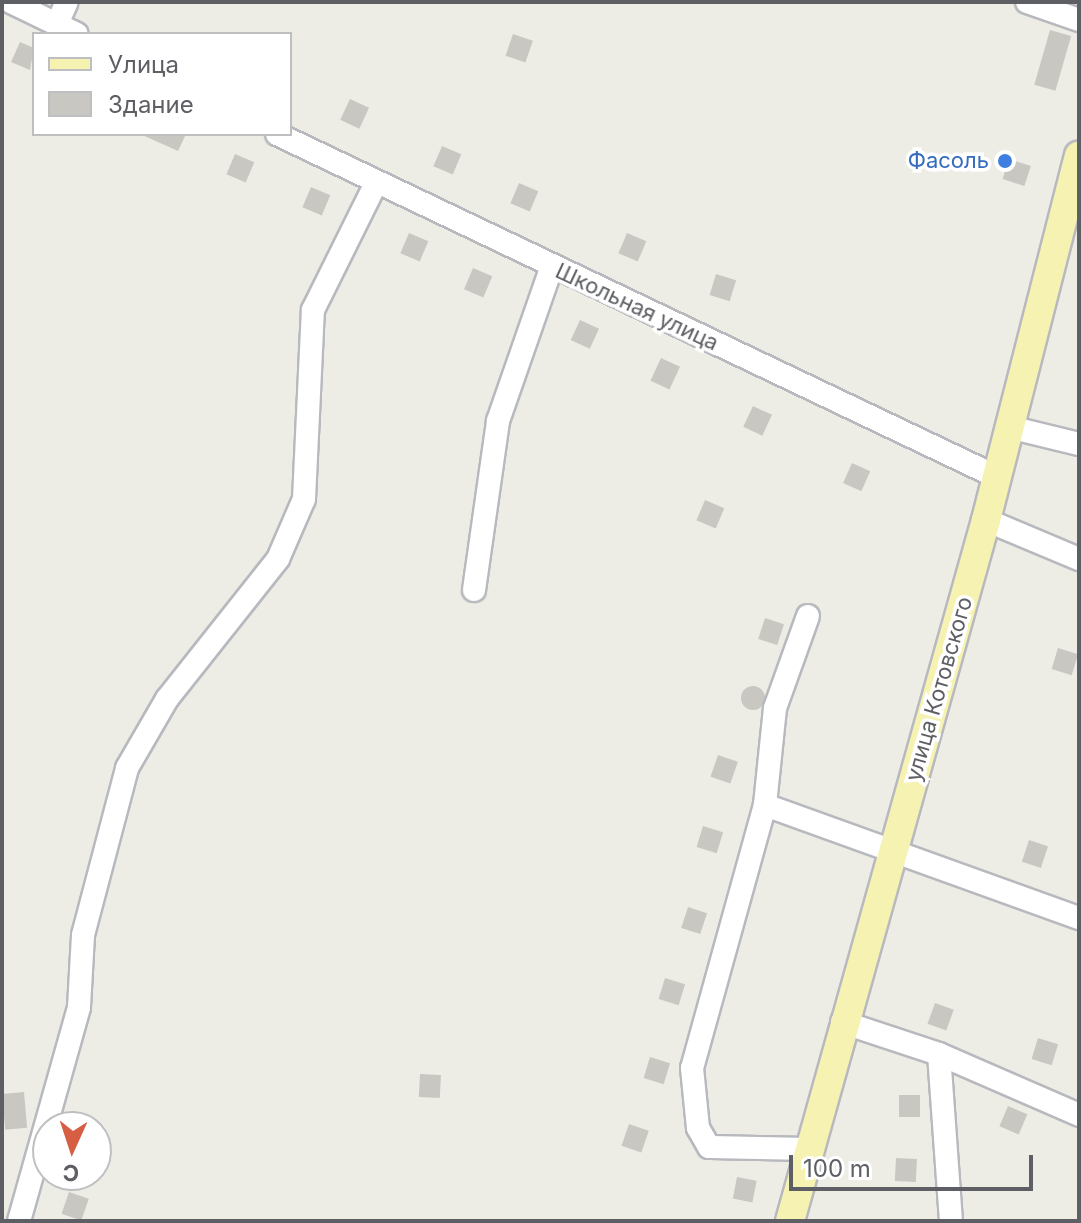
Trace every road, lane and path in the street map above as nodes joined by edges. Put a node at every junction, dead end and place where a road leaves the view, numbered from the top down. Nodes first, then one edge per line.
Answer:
1 (11, 2) edge
2 (67, 2) edge
3 (1027, 2) edge
4 (1079, 20) edge
5 (57, 24) junction
6 (73, 32) edge
7 (281, 136) edge
8 (1079, 156) edge
9 (376, 183) junction
10 (552, 266) junction
11 (1009, 427) junction
12 (1079, 444) edge
13 (997, 477) junction
14 (986, 520) junction
15 (1079, 559) edge
16 (474, 590) dead end
17 (808, 616) dead end
18 (765, 805) junction
19 (894, 850) junction
20 (1079, 918) edge
21 (842, 1022) junction
22 (939, 1054) junction
23 (1079, 1115) edge
24 (809, 1149) junction
25 (19, 1221) edge
26 (790, 1221) edge
27 (951, 1221) edge

1 - 5 street
2 - 5 street
3 - 4 street
5 - 6 street
7 - 9 street, Школьная улица
8 - 11 main road, улица Котовского
9 - 10 street, Школьная улица
9 - 25 street
10 - 13 street, Школьная улица
10 - 16 street
11 - 12 street
11 - 13 main road, улица Котовского
13 - 14 main road, улица Котовского
14 - 15 street
14 - 19 main road, улица Котовского
17 - 18 street
18 - 19 street
18 - 24 street
19 - 20 street
19 - 21 main road, улица Котовского
21 - 22 street
21 - 24 main road, улица Котовского
22 - 23 street
22 - 27 street
24 - 26 main road, улица Котовского

